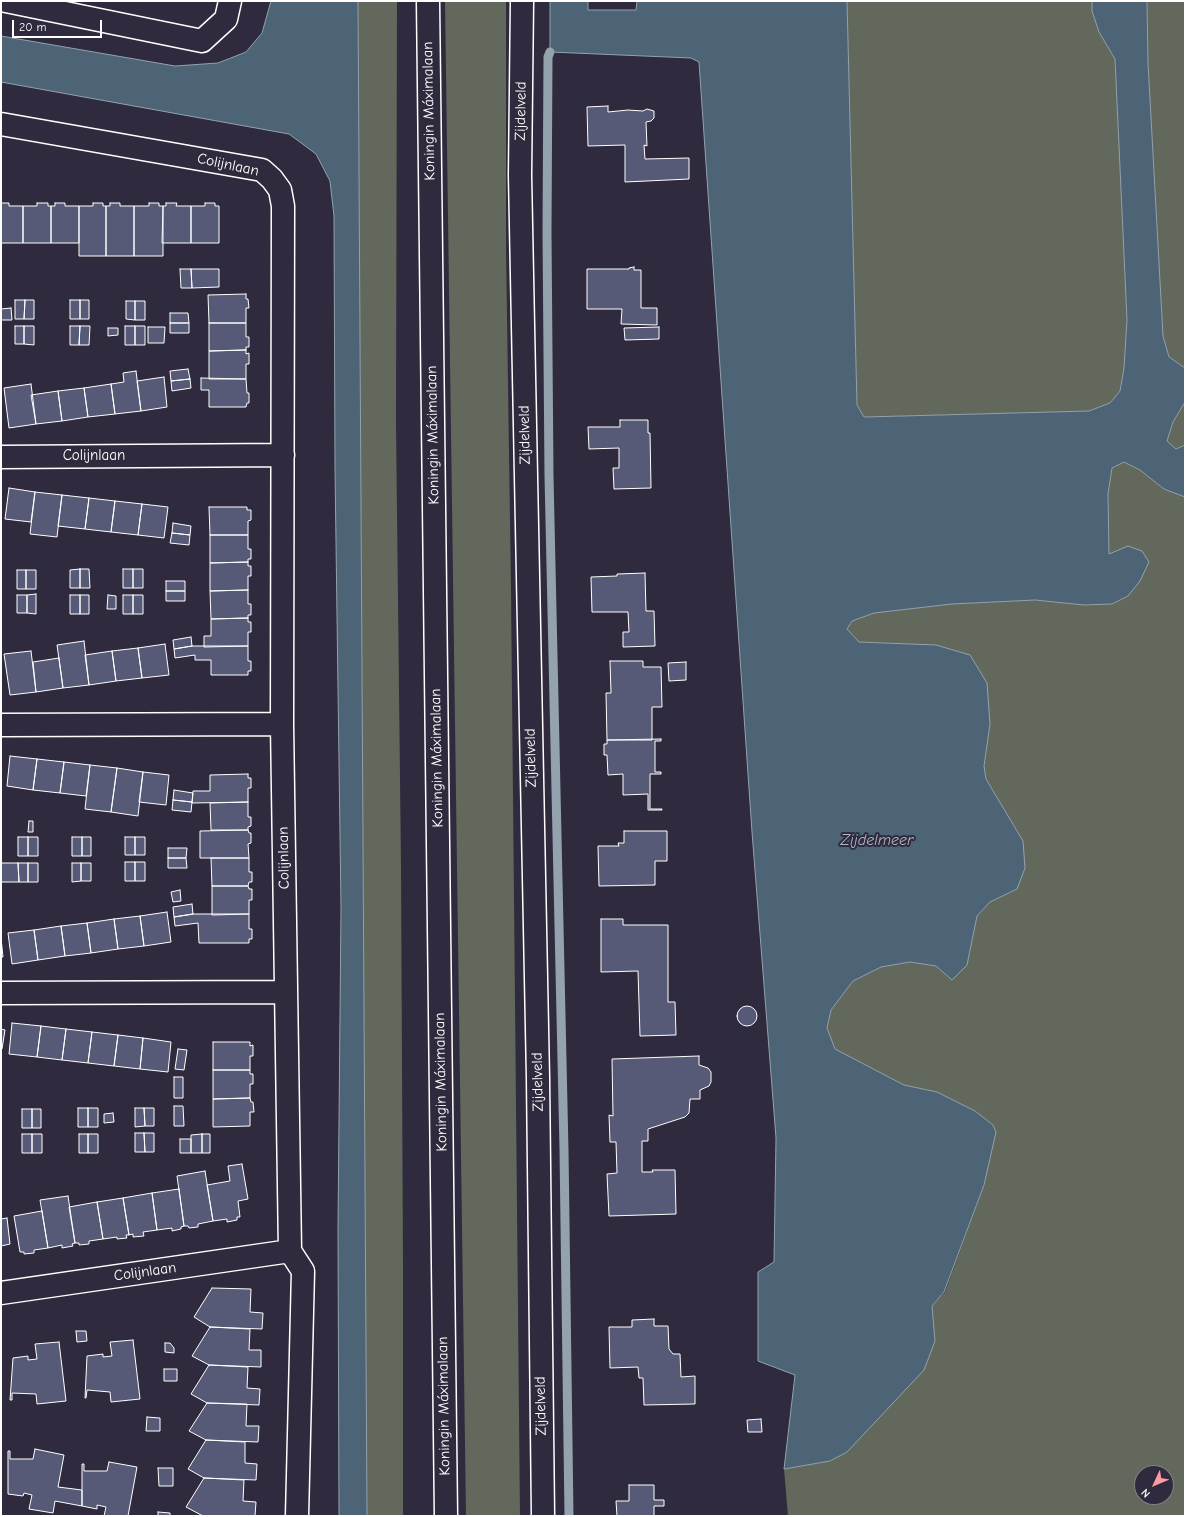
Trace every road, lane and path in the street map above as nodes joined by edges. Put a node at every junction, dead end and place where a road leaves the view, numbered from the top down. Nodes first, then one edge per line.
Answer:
1 (6, 1) edge
2 (230, 1) edge
3 (428, 1) edge
4 (522, 1) edge
5 (1, 124) edge
6 (283, 455) junction
7 (1, 457) edge
8 (282, 724) junction
9 (1, 725) edge
10 (286, 992) junction
11 (1, 993) edge
12 (290, 1251) junction
13 (1, 1293) edge
14 (297, 1516) edge
15 (446, 1516) edge
16 (543, 1516) edge

1 - 2 street
3 - 15 street, Koningin Máximalaan
4 - 16 street, Zijdelveld
5 - 6 street, Colijnlaan
6 - 7 street, Colijnlaan
6 - 8 street, Colijnlaan
8 - 9 street
8 - 10 street, Colijnlaan
10 - 11 street
10 - 12 street, Colijnlaan
12 - 13 street, Colijnlaan
12 - 14 street

